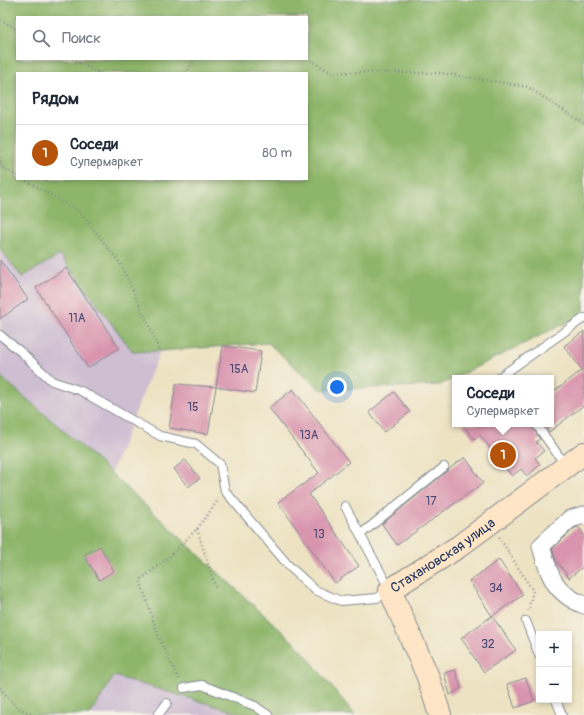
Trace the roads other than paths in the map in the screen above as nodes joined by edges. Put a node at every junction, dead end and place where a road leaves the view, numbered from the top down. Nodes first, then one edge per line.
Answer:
1 (584, 318) edge
2 (0, 335) edge
3 (502, 375) edge
4 (538, 427) edge
5 (584, 453) edge
6 (566, 466) junction
7 (444, 467) dead end
8 (345, 506) dead end
9 (584, 515) edge
10 (361, 534) junction
11 (390, 590) junction
12 (584, 605) edge
13 (526, 621) road end
14 (536, 647) edge
15 (184, 688) road end
16 (167, 703) dead end
17 (557, 703) edge
18 (158, 715) edge
19 (268, 715) edge
20 (440, 715) edge
21 (562, 715) edge

1 - 3 lane
2 - 11 lane
4 - 6 lane
5 - 6 main road, Стахановская улица
6 - 11 main road, Стахановская улица
7 - 10 lane
8 - 10 lane
9 - 12 street
10 - 11 lane
11 - 20 main road, Стахановская улица
13 - 14 lane
15 - 19 lane
16 - 18 lane
17 - 21 lane

